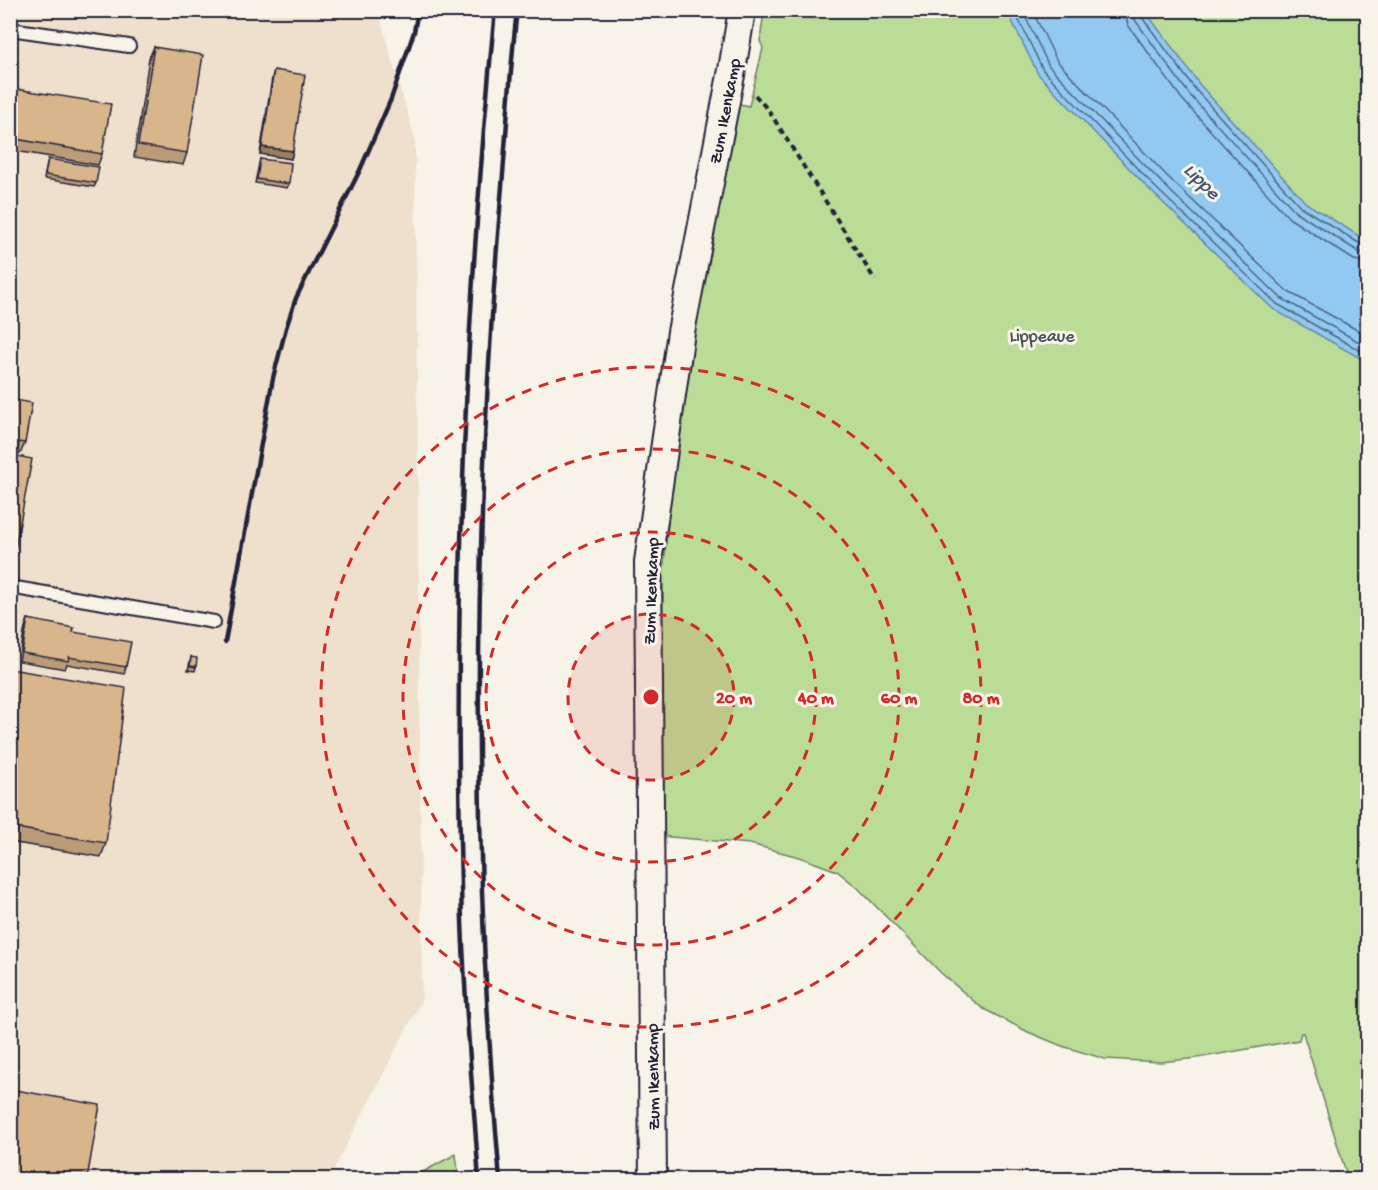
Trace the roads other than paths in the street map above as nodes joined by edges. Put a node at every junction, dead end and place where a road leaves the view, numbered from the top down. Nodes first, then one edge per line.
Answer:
1 (742, 10) edge
2 (10, 29) edge
3 (129, 46) dead end
4 (10, 586) edge
5 (214, 622) dead end
6 (653, 1179) edge

1 - 6 street, Zum Ikenkamp
2 - 3 lane
4 - 5 lane

